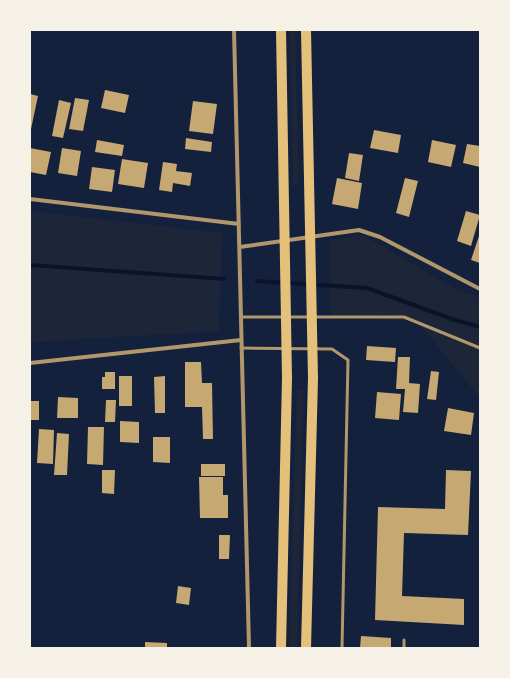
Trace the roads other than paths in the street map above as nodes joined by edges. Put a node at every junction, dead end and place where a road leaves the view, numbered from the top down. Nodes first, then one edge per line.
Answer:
1 (234, 30) edge
2 (281, 30) edge
3 (306, 30) edge
4 (30, 199) edge
5 (239, 224) junction
6 (240, 247) junction
7 (480, 289) edge
8 (241, 317) junction
9 (241, 340) junction
10 (241, 348) junction
11 (480, 348) edge
12 (30, 363) edge
13 (404, 640) dead end
14 (249, 648) edge
15 (281, 648) edge
16 (306, 648) edge
17 (342, 648) edge
18 (404, 648) edge

1 - 5 street
2 - 15 highway
3 - 16 highway
4 - 5 street
5 - 6 street
6 - 7 street
6 - 8 street
8 - 9 street
8 - 11 lane
9 - 10 street
9 - 12 street
10 - 14 street
10 - 17 lane
13 - 18 lane

